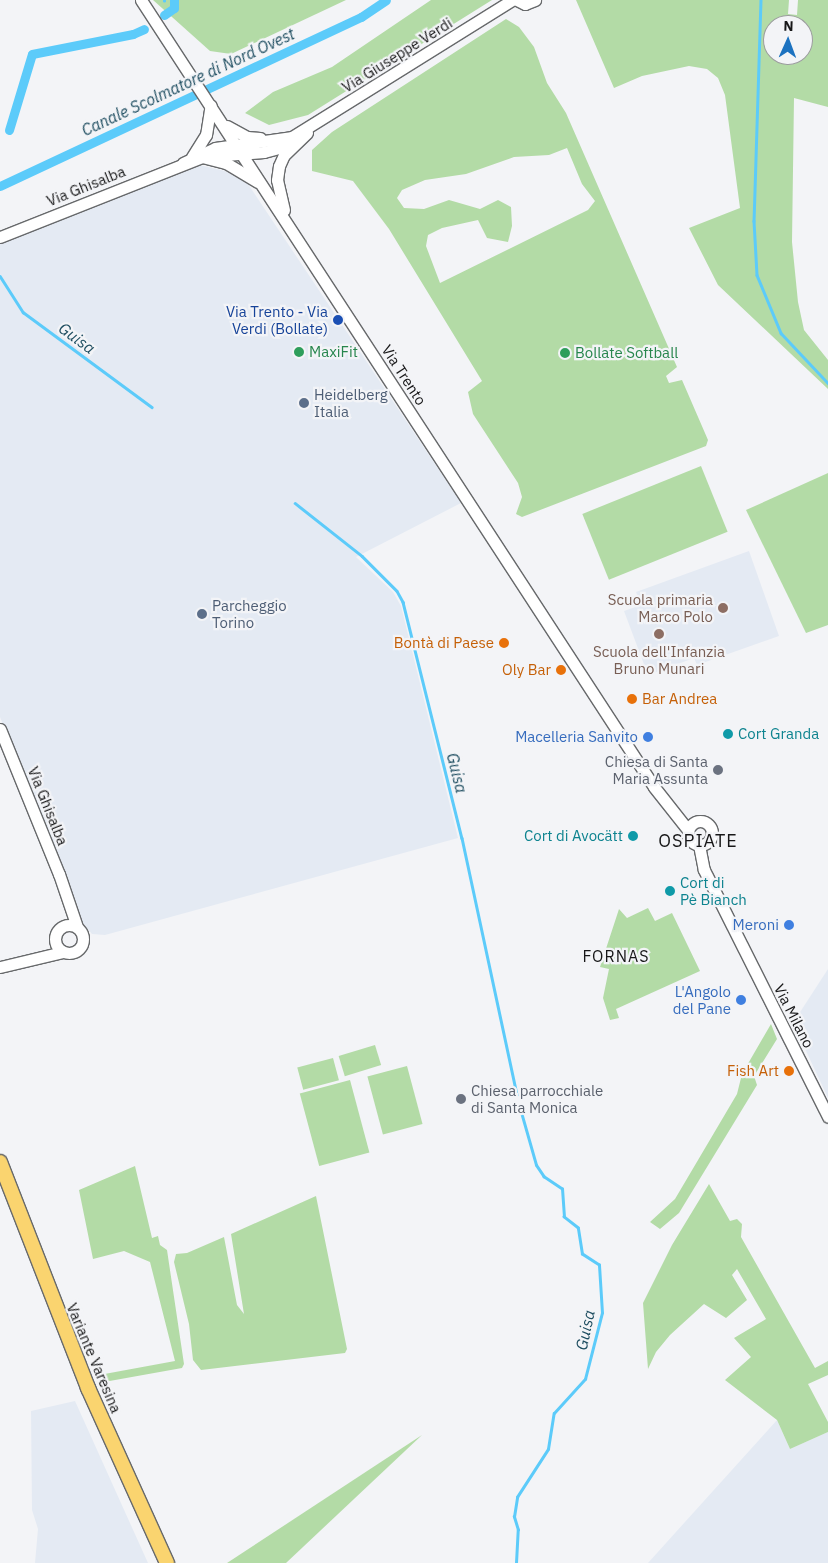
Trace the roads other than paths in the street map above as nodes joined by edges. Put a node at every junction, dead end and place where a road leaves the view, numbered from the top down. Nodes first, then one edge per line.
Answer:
1 (141, 0) edge
2 (512, 0) edge
3 (518, 0) edge
4 (535, 0) edge
5 (211, 105) junction
6 (324, 119) junction
7 (222, 123) junction
8 (301, 138) junction
9 (240, 150) junction
10 (192, 159) junction
11 (262, 184) junction
12 (287, 222) junction
13 (0, 236) edge
14 (0, 729) edge
15 (691, 826) junction
16 (702, 844) junction
17 (65, 895) junction
18 (77, 927) junction
19 (58, 932) junction
20 (63, 952) junction
21 (20, 962) junction
22 (0, 967) edge
23 (828, 1116) edge
24 (0, 1162) edge
25 (167, 1563) edge

1 - 5 street, Via Trento
2 - 6 street, Via Giuseppe Verdi
3 - 4 street
5 - 7 street, Via Trento
5 - 10 street
6 - 7 street, Via Giuseppe Verdi
6 - 8 street, Via Giuseppe Verdi
6 - 9 street, Via Giuseppe Verdi
7 - 9 street, Via Trento
8 - 9 street, Via Giuseppe Verdi
8 - 12 street, Via Giuseppe Verdi
9 - 10 street, Via Ghisalba
9 - 11 street, Via Trento
10 - 11 street
10 - 13 street, Via Ghisalba
11 - 12 street, Via Trento
12 - 15 street, Via Trento
14 - 17 street, Via Ghisalba
15 - 16 street
15 - 16 street
16 - 23 street, Via Milano
17 - 18 street, Via Ghisalba
17 - 19 street, Via Ghisalba
18 - 19 street
18 - 20 street
19 - 20 street
19 - 21 street
20 - 21 street
21 - 22 street
24 - 25 main road, Variante Varesina

